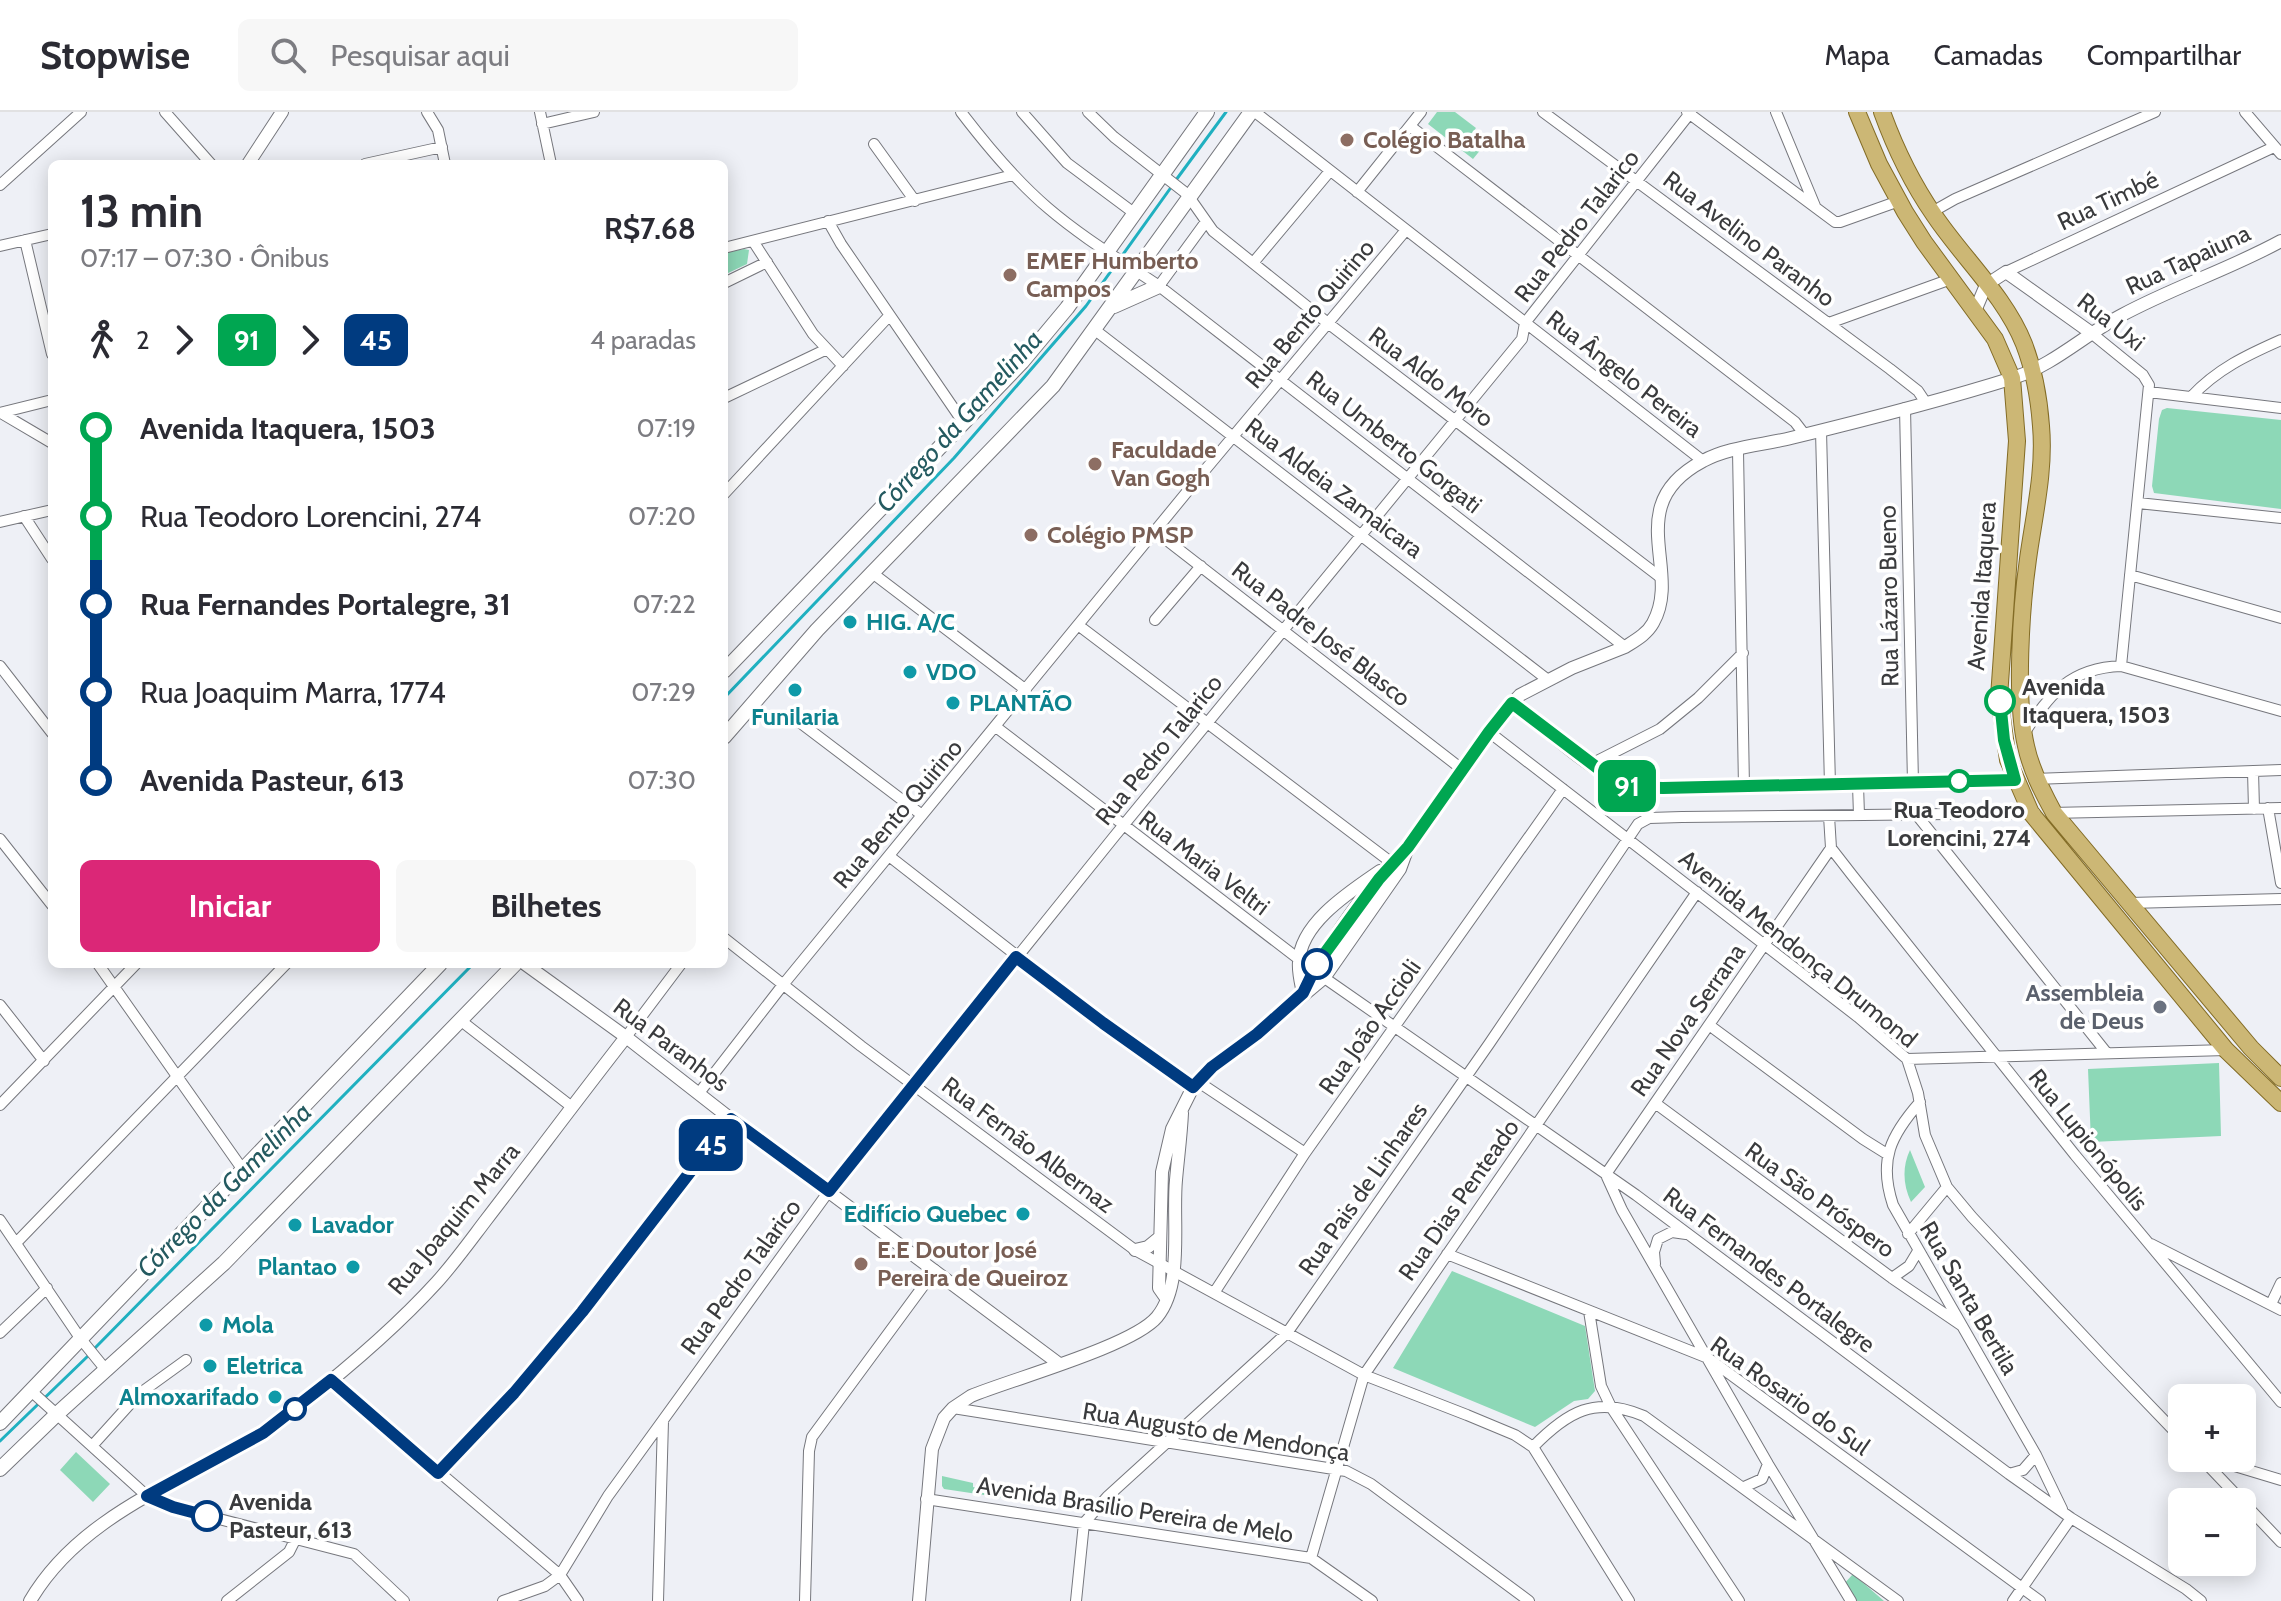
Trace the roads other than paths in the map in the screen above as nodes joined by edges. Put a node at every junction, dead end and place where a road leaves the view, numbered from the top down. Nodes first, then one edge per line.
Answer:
1 (81, 112) edge
2 (165, 112) edge
3 (282, 112) edge
4 (427, 112) edge
5 (540, 112) edge
6 (594, 112) edge
7 (961, 112) edge
8 (1022, 112) edge
9 (1088, 112) edge
10 (1207, 112) edge
11 (1253, 112) edge
12 (1421, 112) edge
13 (1543, 112) edge
14 (1776, 112) edge
15 (1857, 112) edge
16 (2155, 112) edge
17 (2245, 112) edge
18 (1690, 113) edge
19 (1887, 113) edge
20 (542, 124) junction
21 (1410, 126) junction
22 (874, 144) dead end
23 (442, 147) junction
24 (2278, 151) edge
25 (257, 158) edge
26 (207, 160) edge
27 (383, 160) edge
28 (444, 160) edge
29 (550, 160) edge
30 (1330, 171) junction
31 (1013, 175) junction
32 (1166, 177) junction
33 (1638, 181) junction
34 (0, 185) edge
35 (1357, 192) junction
36 (1188, 195) junction
37 (915, 201) junction
38 (1899, 201) junction
39 (1816, 209) junction
40 (1932, 212) junction
41 (1134, 213) junction
42 (828, 221) junction
43 (1205, 223) junction
44 (1406, 230) junction
45 (48, 235) edge
46 (25, 240) junction
47 (753, 241) junction
48 (2281, 241) edge
49 (0, 246) edge
50 (728, 247) edge
51 (1110, 255) junction
52 (1578, 256) junction
53 (767, 262) junction
54 (1253, 263) junction
55 (1134, 270) junction
56 (2006, 272) junction
57 (1951, 279) junction
58 (728, 281) edge
59 (1986, 285) junction
60 (1159, 286) junction
61 (1111, 308) junction
62 (1975, 311) junction
63 (889, 316) junction
64 (1525, 323) junction
65 (1829, 323) junction
66 (1329, 324) junction
67 (1095, 330) junction
68 (2090, 332) junction
69 (48, 337) edge
70 (2281, 340) edge
71 (827, 349) junction
72 (843, 366) junction
73 (2033, 371) junction
74 (2012, 378) junction
75 (1281, 380) junction
76 (2149, 392) junction
77 (728, 396) edge
78 (2191, 397) junction
79 (48, 401) edge
80 (1926, 403) junction
81 (1905, 408) junction
82 (2281, 408) edge
83 (0, 413) edge
84 (1454, 421) junction
85 (963, 422) junction
86 (1821, 431) junction
87 (1805, 435) junction
88 (1234, 436) junction
89 (48, 441) edge
90 (1738, 451) junction
91 (1703, 461) junction
92 (1408, 478) junction
93 (728, 490) edge
94 (2138, 503) junction
95 (48, 511) edge
96 (24, 516) junction
97 (2281, 518) edge
98 (0, 522) edge
99 (1155, 531) junction
100 (1362, 534) junction
101 (48, 553) edge
102 (1201, 566) junction
103 (871, 572) junction
104 (2130, 575) junction
105 (1660, 577) junction
106 (2281, 618) edge
107 (1155, 620) dead end
108 (1078, 625) junction
109 (1284, 630) junction
110 (1625, 647) junction
111 (1743, 653) junction
112 (0, 666) edge
113 (2121, 666) junction
114 (728, 667) edge
115 (1548, 680) junction
116 (1026, 690) junction
117 (1512, 703) junction
118 (2281, 711) edge
119 (798, 721) dead end
120 (1207, 722) junction
121 (996, 727) junction
122 (48, 728) edge
123 (728, 732) edge
124 (1489, 732) junction
125 (2025, 732) junction
126 (1591, 764) junction
127 (1463, 770) junction
128 (2281, 770) edge
129 (2253, 771) junction
130 (2037, 778) junction
131 (2015, 780) junction
132 (1913, 783) junction
133 (1830, 785) junction
134 (1858, 785) junction
135 (1744, 787) junction
136 (1563, 789) junction
137 (2268, 808) junction
138 (2281, 808) edge
139 (2254, 809) junction
140 (2031, 813) junction
141 (2054, 813) junction
142 (1916, 814) junction
143 (922, 815) junction
144 (1859, 815) junction
145 (1829, 816) junction
146 (1122, 826) junction
147 (0, 839) edge
148 (1628, 839) junction
149 (1408, 847) junction
150 (1831, 848) junction
151 (889, 856) junction
152 (1392, 863) junction
153 (2281, 883) edge
154 (1697, 892) junction
155 (2281, 899) edge
156 (48, 900) edge
157 (2130, 903) junction
158 (728, 941) edge
159 (1764, 945) junction
160 (1016, 957) junction
161 (1298, 959) junction
162 (101, 968) edge
163 (132, 968) edge
164 (282, 968) edge
165 (436, 968) edge
166 (511, 968) edge
167 (531, 968) edge
168 (678, 968) edge
169 (1318, 974) junction
170 (115, 985) junction
171 (782, 986) junction
172 (1303, 993) junction
173 (0, 1005) edge
174 (460, 1020) junction
175 (1709, 1025) junction
176 (1394, 1026) junction
177 (626, 1037) junction
178 (2226, 1050) junction
179 (2106, 1052) junction
180 (1995, 1057) junction
181 (1907, 1059) junction
182 (44, 1061) junction
183 (178, 1076) junction
184 (1466, 1077) junction
185 (2281, 1078) edge
186 (1195, 1084) junction
187 (914, 1085) junction
188 (699, 1093) junction
189 (1920, 1102) junction
190 (1655, 1103) junction
191 (2281, 1103) edge
192 (0, 1105) edge
193 (572, 1107) junction
194 (1182, 1113) junction
195 (731, 1119) junction
196 (1535, 1125) junction
197 (1305, 1153) junction
198 (1887, 1154) junction
199 (243, 1170) junction
200 (1606, 1174) junction
201 (1947, 1187) junction
202 (829, 1191) junction
203 (1636, 1195) junction
204 (1622, 1210) junction
205 (0, 1220) edge
206 (1687, 1234) junction
207 (1908, 1234) junction
208 (1159, 1238) junction
209 (14, 1239) junction
210 (2145, 1241) junction
211 (0, 1244) edge
212 (1135, 1250) junction
213 (1918, 1251) junction
214 (1447, 1254) junction
215 (1158, 1263) junction
216 (1655, 1266) junction
217 (935, 1270) junction
218 (1173, 1270) junction
219 (1892, 1278) junction
220 (2281, 1283) edge
221 (47, 1288) junction
222 (1214, 1293) junction
223 (1166, 1298) junction
224 (2276, 1307) edge
225 (1589, 1311) junction
226 (1963, 1326) junction
227 (0, 1333) edge
228 (1287, 1333) junction
229 (88, 1348) junction
230 (1708, 1358) junction
231 (186, 1360) dead end
232 (1058, 1363) junction
233 (106, 1370) junction
234 (1364, 1375) junction
235 (331, 1380) junction
236 (34, 1394) junction
237 (2281, 1402) edge
238 (1611, 1407) junction
239 (953, 1408) junction
240 (52, 1409) junction
241 (663, 1419) junction
242 (0, 1423) edge
243 (2168, 1424) edge
244 (1165, 1444) junction
245 (92, 1446) junction
246 (1533, 1447) junction
247 (2036, 1455) junction
248 (1768, 1464) junction
249 (1338, 1468) junction
250 (0, 1469) edge
251 (2214, 1472) edge
252 (2254, 1472) edge
253 (438, 1473) junction
254 (2009, 1474) junction
255 (2281, 1480) edge
256 (1744, 1487) junction
257 (147, 1496) junction
258 (926, 1499) junction
259 (2067, 1515) junction
260 (1084, 1523) junction
261 (1811, 1535) junction
262 (296, 1538) junction
263 (2281, 1542) edge
264 (1311, 1558) junction
265 (560, 1575) junction
266 (2022, 1588) junction
267 (30, 1601) edge
268 (227, 1601) edge
269 (404, 1601) edge
270 (503, 1601) edge
271 (578, 1601) edge
272 (658, 1601) edge
273 (805, 1601) edge
274 (919, 1601) edge
275 (1076, 1601) edge
276 (1372, 1601) edge
277 (1529, 1601) edge
278 (1629, 1601) edge
279 (1739, 1601) edge
280 (1851, 1601) edge
281 (1898, 1601) edge
282 (2013, 1601) edge
283 (2040, 1601) edge
284 (2201, 1601) edge

1 - 34 street
2 - 26 street
3 - 25 street
4 - 23 street
5 - 20 street
6 - 20 street
7 - 31 street, Rua Umberto Gorgati
8 - 41 street
9 - 32 street
10 - 32 main road
11 - 30 street, Rua Ângelo Pereira
11 - 36 main road
12 - 21 street
13 - 33 street, Rua Avelino Paranho
14 - 39 street
15 - 38 main road, Avenida Itaquera
16 - 40 street
17 - 24 street
18 - 33 street, Rua Pedro Talarico
18 - 39 street
19 - 40 main road, Avenida Itaquera
20 - 29 street
21 - 35 street
21 - 52 street
22 - 37 street
23 - 27 street
23 - 28 street
24 - 56 street, Rua Timbé
30 - 35 street, Rua Ângelo Pereira
30 - 54 street
31 - 37 street
31 - 51 street, Rua Umberto Gorgati
32 - 36 street
32 - 41 main road
33 - 52 street, Rua Pedro Talarico
33 - 65 street, Rua Avelino Paranho
35 - 44 street, Rua Ângelo Pereira
36 - 43 street, Rua Aldo Moro
36 - 55 main road
37 - 42 street
38 - 39 street
38 - 57 main road, Avenida Itaquera
40 - 59 main road, Avenida Itaquera
41 - 51 main road
42 - 47 street
42 - 63 street
43 - 54 street, Rua Aldo Moro
43 - 60 street
44 - 64 street, Rua Ângelo Pereira
44 - 66 street, Rua Bento Quirino
45 - 46 street
46 - 49 street
46 - 69 street
47 - 50 street
47 - 53 street
48 - 68 street, Rua Tapaiuna
51 - 55 street, Rua Umberto Gorgati
51 - 85 main road
52 - 64 street, Rua Pedro Talarico
52 - 87 street
53 - 58 street
53 - 71 street
54 - 66 street, Rua Aldo Moro
55 - 60 street, Rua Umberto Gorgati
55 - 61 main road
56 - 59 street, Rua Timbé
56 - 68 street, Rua Uxi
57 - 62 main road, Avenida Itaquera
57 - 65 street
59 - 62 street
59 - 73 main road, Avenida Itaquera
60 - 61 main road
60 - 75 street, Rua Umberto Gorgati
61 - 67 main road
62 - 74 main road, Avenida Itaquera
63 - 72 street
63 - 85 street
64 - 84 street, Rua Pedro Talarico
64 - 91 street, Rua Ângelo Pereira
65 - 80 street, Rua Avelino Paranho
66 - 75 street, Rua Bento Quirino
66 - 84 street, Rua Aldo Moro
67 - 88 street, Rua Aldeia Zamaicara
67 - 103 main road
68 - 73 street, Rua Tapaiuna
68 - 76 street, Rua Uxi
70 - 78 street
71 - 72 street
71 - 77 street
72 - 93 street
73 - 74 street, Rua Tapaiuna
73 - 125 main road, Avenida Itaquera
74 - 80 street, Rua Tapaiuna
74 - 131 main road, Avenida Itaquera
75 - 88 street, Rua Bento Quirino
75 - 92 street, Rua Umberto Gorgati
76 - 78 street
76 - 94 street
78 - 82 street
79 - 83 street
80 - 81 street, Rua Tapaiuna
81 - 86 street, Rua Tapaiuna
81 - 132 street, Rua Lázaro Bueno
83 - 89 street
84 - 92 street, Rua Pedro Talarico
84 - 105 street, Rua Aldo Moro
85 - 114 main road
86 - 87 street, Rua Tapaiuna
86 - 133 street
87 - 90 street, Rua Tapaiuna
88 - 99 street, Rua Bento Quirino
88 - 100 street, Rua Aldeia Zamaicara
90 - 91 street, Rua Tapaiuna
90 - 111 street
91 - 105 street
92 - 100 street, Rua Pedro Talarico
92 - 110 street, Rua Umberto Gorgati
94 - 97 street
94 - 104 street
95 - 96 street
96 - 98 street
96 - 101 street
99 - 102 street, Rua Padre José Blasco
99 - 108 street, Rua Bento Quirino
100 - 109 street, Rua Pedro Talarico
100 - 115 street, Rua Aldeia Zamaicara
102 - 107 street
102 - 109 street, Rua Padre José Blasco
103 - 116 street
103 - 123 main road
104 - 106 street
104 - 113 street
105 - 110 street
108 - 116 street, Rua Bento Quirino
108 - 120 street
109 - 120 street, Rua Pedro Talarico
109 - 127 street, Rua Padre José Blasco
110 - 115 street
111 - 126 street
111 - 135 street
112 - 122 street
113 - 118 street
113 - 125 street
115 - 117 street
116 - 121 street, Rua Bento Quirino
117 - 124 street
117 - 126 street
119 - 143 street
120 - 146 street, Rua Pedro Talarico
120 - 152 street
121 - 143 street, Rua Bento Quirino
121 - 146 street, Rua Maria Veltri
124 - 127 street
124 - 136 street, Avenida Mendonça Drumond
125 - 130 main road, Avenida Itaquera
126 - 135 street
127 - 149 street
128 - 129 street
129 - 130 street
129 - 139 street
130 - 131 street
130 - 141 main road, Avenida Itaquera
131 - 132 street
131 - 140 main road, Avenida Itaquera
132 - 134 street
133 - 134 street
133 - 135 street
134 - 144 street
136 - 148 street, Avenida Mendonça Drumond
136 - 176 street, Rua João Accioli
137 - 138 street
137 - 139 street
137 - 153 street
139 - 141 street
140 - 141 street
140 - 142 street
140 - 178 main road, Avenida Itaquera
141 - 157 main road, Avenida Itaquera
142 - 144 street
142 - 179 street
143 - 151 street, Rua Bento Quirino
144 - 145 street
145 - 148 street
145 - 150 street
146 - 160 street, Rua Pedro Talarico
146 - 161 street, Rua Maria Veltri
147 - 156 street
148 - 154 street, Avenida Mendonça Drumond
148 - 184 street, Rua Pais de Linhares
149 - 152 street
149 - 169 street
150 - 159 street, Rua Nova Serrana
150 - 180 street, Rua Lupionópolis
151 - 160 street
151 - 171 street, Rua Bento Quirino
152 - 161 street
152 - 169 street
154 - 159 street, Avenida Mendonça Drumond
154 - 196 street, Rua Dias Penteado
155 - 157 street
157 - 185 main road, Avenida Itaquera
158 - 171 street, Rua Fernão Albernaz
159 - 175 street, Rua Nova Serrana
159 - 181 street, Avenida Mendonça Drumond
160 - 186 street
160 - 187 street, Rua Pedro Talarico
161 - 169 street, Rua Maria Veltri
161 - 172 street
162 - 170 street
163 - 170 street
164 - 183 street
165 - 199 main road
166 - 174 main road
167 - 177 street, Rua Paranhos
168 - 177 street, Rua Joaquim Marra
169 - 172 street
169 - 176 street, Rua Fernandes Portalegre
170 - 182 street
170 - 183 street
171 - 187 street, Rua Fernão Albernaz
171 - 188 street, Rua Bento Quirino
172 - 186 street
173 - 182 street
174 - 193 street
174 - 233 main road
175 - 190 street, Rua Nova Serrana
175 - 198 street
176 - 184 street, Rua Fernandes Portalegre
176 - 197 street, Rua João Accioli
177 - 188 street, Rua Paranhos
177 - 193 street, Rua Joaquim Marra
178 - 179 street
178 - 191 main road, Avenida Itaquera
179 - 180 street
180 - 181 street
180 - 210 street, Rua Lupionópolis
181 - 189 street, Avenida Mendonça Drumond
182 - 192 street
183 - 199 street
183 - 209 street
184 - 196 street, Rua Fernandes Portalegre
184 - 228 street, Rua Pais de Linhares
186 - 194 street
186 - 197 street
187 - 202 street, Rua Pedro Talarico
187 - 212 street, Rua Fernão Albernaz
188 - 195 street, Rua Paranhos
189 - 198 street
189 - 201 street, Avenida Mendonça Drumond
190 - 200 street, Rua Nova Serrana
190 - 219 street, Rua São Próspero
193 - 235 street, Rua Joaquim Marra
194 - 208 street
194 - 218 street
195 - 202 street, Rua Paranhos
195 - 253 street
196 - 200 street, Rua Fernandes Portalegre
196 - 214 street, Rua Dias Penteado
197 - 222 street, Rua João Accioli
198 - 207 street, Rua Santa Bertila
199 - 229 main road
200 - 203 street, Rua Fernandes Portalegre
200 - 204 street
201 - 207 street
201 - 243 street, Avenida Mendonça Drumond
202 - 217 street, Rua Paranhos
202 - 241 street, Rua Pedro Talarico
203 - 204 street
203 - 206 street, Rua Fernandes Portalegre
204 - 216 street
205 - 209 street
206 - 216 street
206 - 254 street, Rua Fernandes Portalegre
207 - 213 street, Rua Santa Bertila
208 - 212 street
208 - 215 street
209 - 211 street
209 - 221 street
210 - 224 street
210 - 237 street, Rua Lupionópolis
212 - 215 street, Rua Fernão Albernaz
213 - 219 street
213 - 226 street, Rua Santa Bertila
214 - 225 street, Rua Rosario do Sul
214 - 234 street, Rua Dias Penteado
215 - 218 street, Rua Fernão Albernaz
215 - 223 street
216 - 230 street
217 - 232 street, Rua Paranhos
217 - 273 street
218 - 222 street, Rua Fernão Albernaz
218 - 223 street
219 - 226 street, Rua São Próspero
220 - 224 street
221 - 227 street
221 - 229 street
222 - 228 street, Rua Fernão Albernaz
223 - 232 street
225 - 230 street, Rua Rosario do Sul
225 - 238 street
226 - 247 street, Rua Santa Bertila
228 - 234 street, Rua Fernão Albernaz
228 - 244 street, Rua Pais de Linhares
229 - 233 street
229 - 236 main road
230 - 248 street
230 - 266 street, Rua Rosario do Sul
231 - 245 street
232 - 239 street
233 - 240 main road
234 - 246 street, Rua Fernão Albernaz
234 - 249 street, Rua Dias Penteado
235 - 253 street
235 - 257 street, Rua Joaquim Marra
236 - 240 street
236 - 242 main road
238 - 246 street
238 - 256 street
238 - 279 street
239 - 244 street, Rua Augusto de Mendonça
239 - 258 street
240 - 245 street
240 - 250 main road
241 - 265 street, Rua Pedro Talarico
241 - 272 street
244 - 249 street, Rua Augusto de Mendonça
244 - 260 street, Rua Pais de Linhares
245 - 257 street
246 - 278 street
247 - 254 street
247 - 259 street, Rua Santa Bertila
248 - 256 street
248 - 261 street
249 - 264 street, Rua Dias Penteado
249 - 277 street, Rua Augusto de Mendonça
251 - 263 street
252 - 255 street
253 - 265 street
254 - 259 street, Rua Fernandes Portalegre
256 - 261 street
257 - 262 street
257 - 267 street, Rua Joaquim Marra
258 - 260 street, Avenida Brasilio Pereira de Melo
258 - 274 street
259 - 266 street
259 - 284 street, Rua Fernandes Portalegre
260 - 264 street, Avenida Brasilio Pereira de Melo
260 - 275 street
261 - 280 street
261 - 281 street
262 - 268 street
262 - 269 street
264 - 276 street, Avenida Brasilio Pereira de Melo
265 - 270 street
265 - 271 street
266 - 282 street
266 - 283 street, Rua Rosario do Sul

